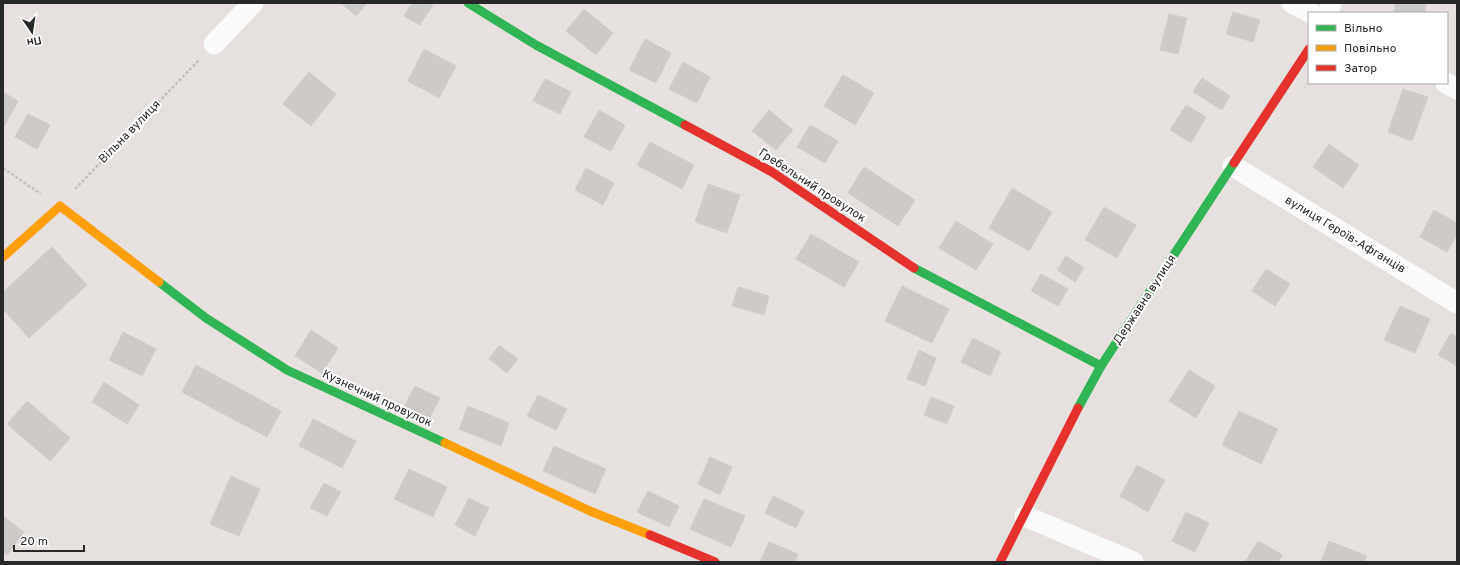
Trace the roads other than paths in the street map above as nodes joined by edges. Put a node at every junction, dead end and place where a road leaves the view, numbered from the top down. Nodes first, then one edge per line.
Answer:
1 (468, 3) edge
2 (1292, 3) edge
3 (246, 5) edge
4 (1308, 12) edge
5 (214, 44) road end
6 (1308, 51) edge
7 (1233, 166) junction
8 (3, 257) edge
9 (1457, 303) edge
10 (1101, 366) junction
11 (1025, 516) junction
12 (715, 562) edge
13 (1000, 562) edge
14 (1133, 562) edge

1 - 10 street, Гребельний провулок
2 - 4 street
3 - 5 street
6 - 7 street, Державна вулиця
7 - 9 street, вулиця Героїв-Афганців
7 - 10 street, Державна вулиця
8 - 12 street, Кузнечний провулок
10 - 11 street, Державна вулиця
11 - 13 street, Державна вулиця
11 - 14 street

